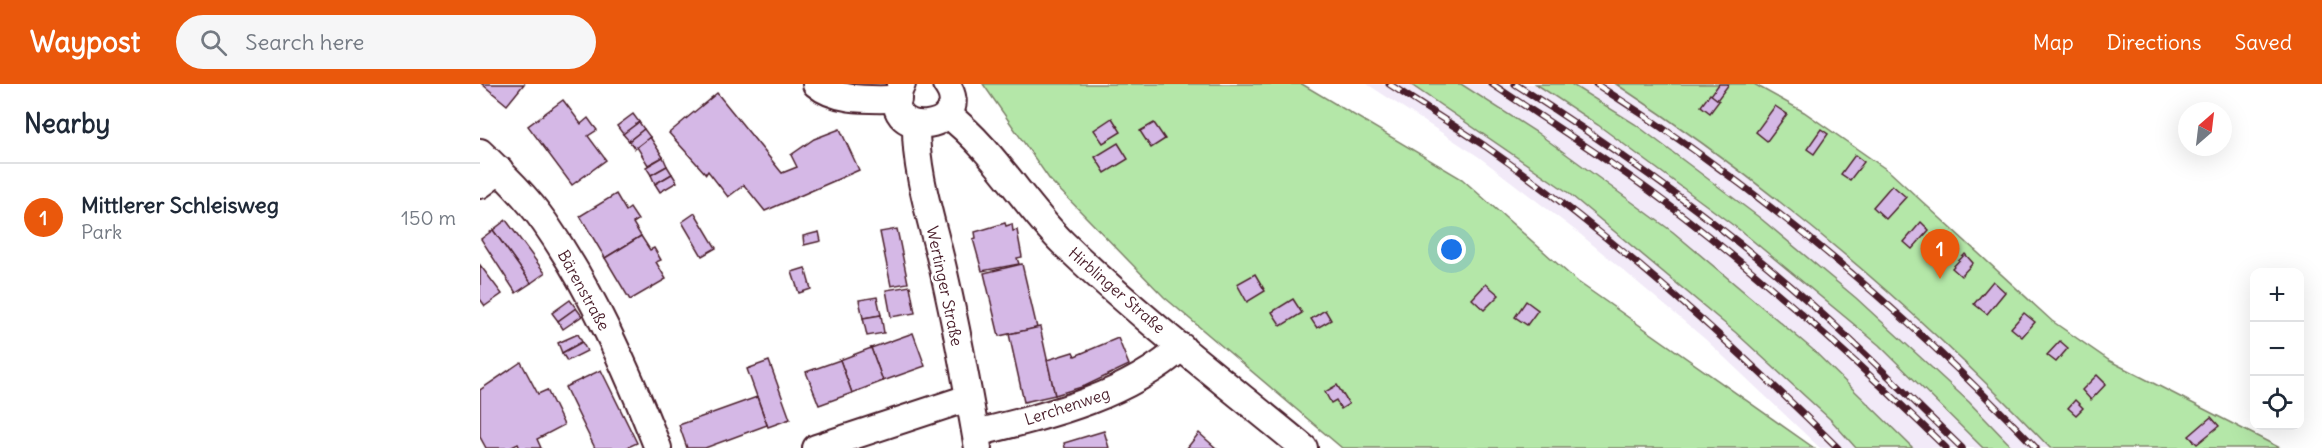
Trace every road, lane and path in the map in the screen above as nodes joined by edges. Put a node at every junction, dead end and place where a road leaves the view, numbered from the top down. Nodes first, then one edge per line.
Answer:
1 (816, 84) edge
2 (946, 84) edge
3 (900, 91) edge
4 (947, 114) junction
5 (916, 124) junction
6 (480, 152) edge
7 (490, 178) edge
8 (1182, 347) junction
9 (968, 398) junction
10 (977, 440) edge
11 (658, 448) edge
12 (816, 448) edge
13 (1304, 448) edge

1 - 3 street
2 - 4 street
3 - 5 street
4 - 5 street
4 - 8 street, Hirblinger Straße
5 - 9 street, Wertinger Straße
6 - 7 street, Bärenstraße
7 - 11 street, Bärenstraße
8 - 10 street, Lerchenweg
8 - 13 street, Hirblinger Straße
9 - 10 street, Wertinger Straße
9 - 12 street

